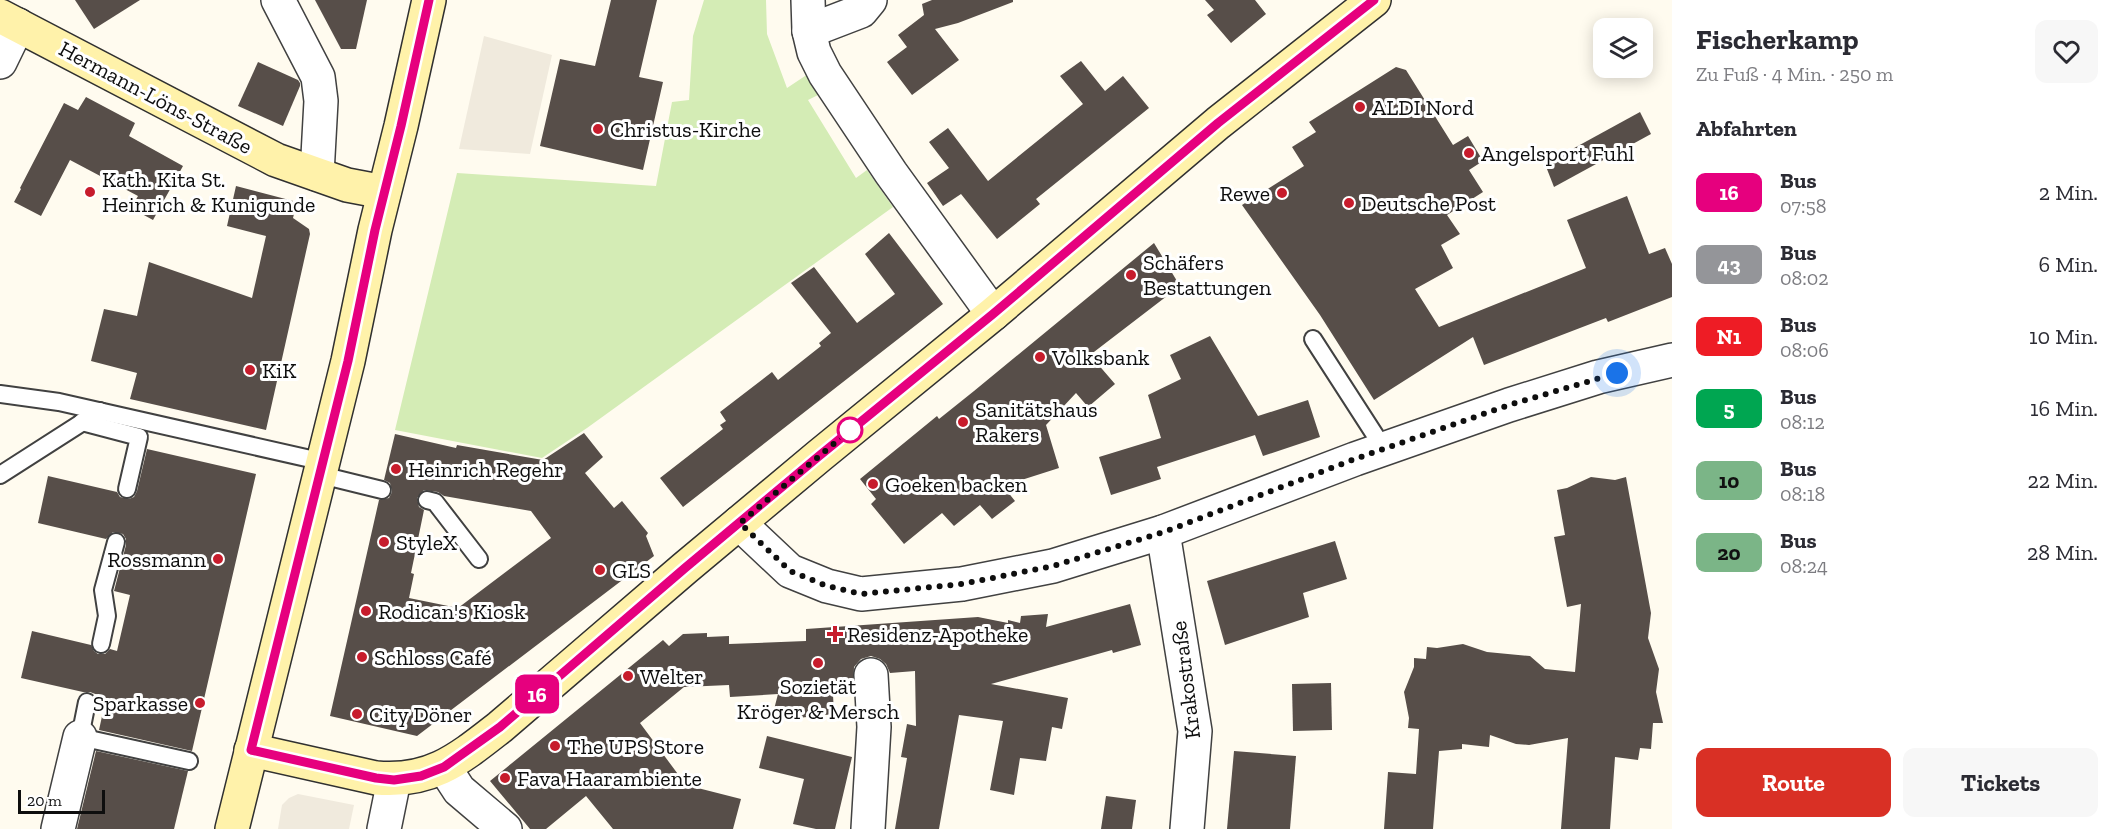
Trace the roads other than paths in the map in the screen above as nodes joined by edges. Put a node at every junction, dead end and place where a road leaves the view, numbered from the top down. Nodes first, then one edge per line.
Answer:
1 (278, 0) edge
2 (429, 0) edge
3 (870, 0) edge
4 (1374, 0) edge
5 (808, 15) edge
6 (9, 20) edge
7 (0, 62) edge
8 (317, 174) junction
9 (384, 192) junction
10 (993, 314) junction
11 (1313, 339) dead end
12 (1672, 360) edge
13 (0, 394) edge
14 (100, 411) junction
15 (82, 423) junction
16 (1384, 449) junction
17 (322, 469) junction
18 (0, 475) edge
19 (127, 489) dead end
20 (382, 490) dead end
21 (427, 500) dead end
22 (740, 523) junction
23 (1164, 532) junction
24 (116, 542) dead end
25 (479, 559) dead end
26 (101, 644) dead end
27 (871, 675) dead end
28 (87, 702) dead end
29 (80, 737) junction
30 (251, 750) junction
31 (189, 761) dead end
32 (444, 767) junction
33 (394, 780) junction
34 (58, 829) edge
35 (232, 829) edge
36 (384, 829) edge
37 (505, 829) edge
38 (868, 829) edge
39 (1187, 829) edge

1 - 8 street
2 - 9 street
3 - 5 street
4 - 10 street
5 - 10 street
6 - 7 street
6 - 8 street, Hermann-Löns-Straße
8 - 9 street, Hermann-Löns-Straße
9 - 17 street
10 - 22 street
11 - 16 lane
12 - 16 street
13 - 14 lane
14 - 15 lane
14 - 17 lane
15 - 18 lane
15 - 19 lane
16 - 23 street
17 - 20 lane
17 - 30 street
21 - 25 lane
22 - 23 street
22 - 32 street
23 - 39 street, Krakostraße
24 - 26 lane
27 - 38 street
28 - 29 lane
29 - 31 lane
29 - 34 street
30 - 33 street
30 - 35 street
32 - 33 street
32 - 37 street
33 - 36 street

